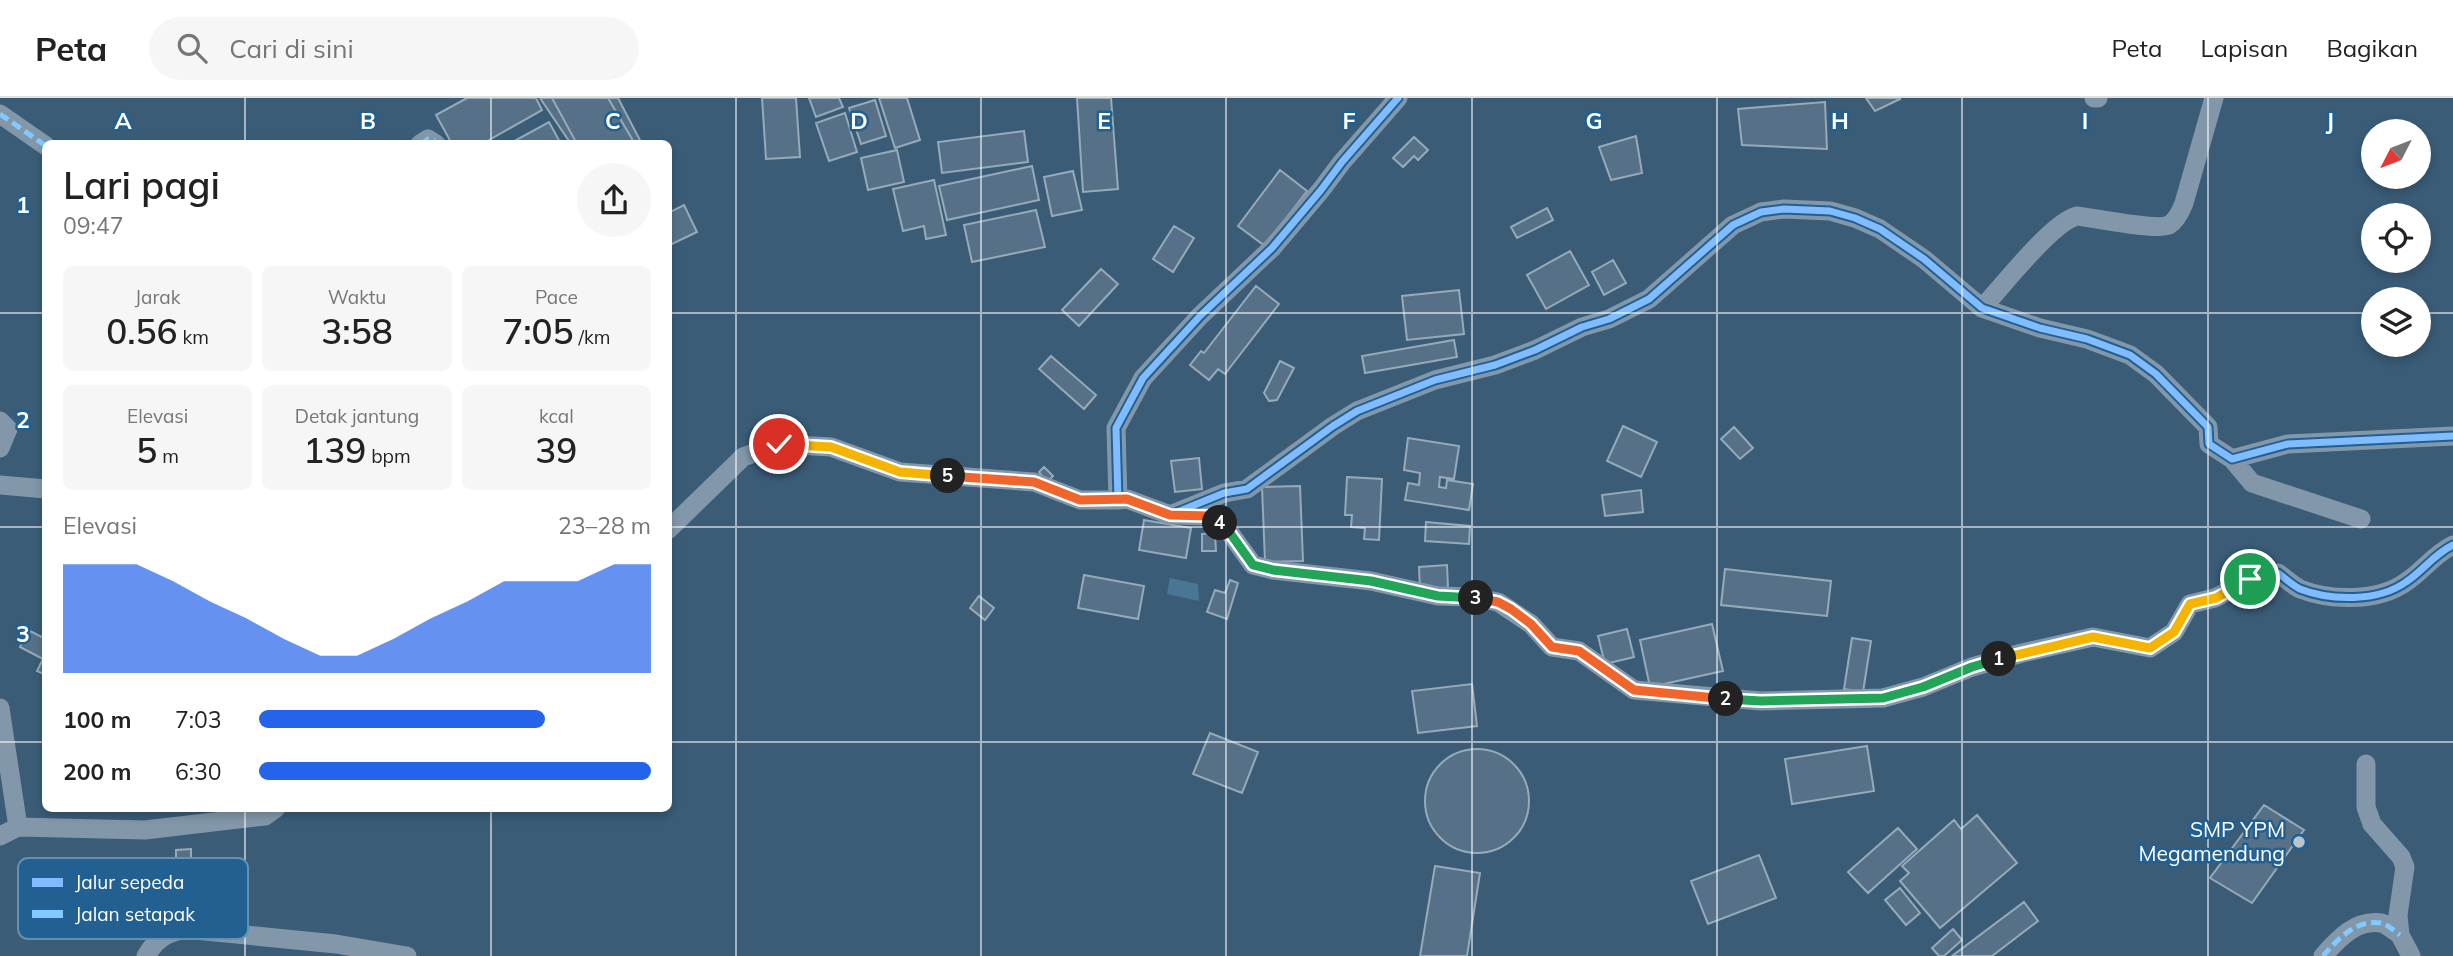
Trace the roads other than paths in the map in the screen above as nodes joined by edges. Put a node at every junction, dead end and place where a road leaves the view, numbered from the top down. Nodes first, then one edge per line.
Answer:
1 (1398, 98) edge
2 (2211, 98) edge
3 (0, 114) edge
4 (42, 143) edge
5 (1982, 308) junction
6 (0, 421) edge
7 (2453, 436) edge
8 (0, 448) edge
9 (2232, 459) junction
10 (0, 485) edge
11 (42, 489) edge
12 (1118, 500) junction
13 (1170, 515) junction
14 (2361, 519) dead end
15 (672, 526) edge
16 (2453, 545) edge
17 (0, 708) edge
18 (2366, 764) dead end
19 (270, 812) edge
20 (18, 827) junction
21 (0, 836) edge
22 (248, 935) edge
23 (2400, 936) junction
24 (160, 939) edge
25 (146, 956) edge
26 (407, 956) edge
27 (2323, 956) edge
28 (2410, 956) edge

1 - 12 street
2 - 5 street
3 - 4 street
5 - 9 street
5 - 13 street
6 - 8 street
7 - 9 street
9 - 14 street
10 - 11 street
12 - 13 street
12 - 15 street
13 - 16 street
17 - 20 street
18 - 23 street
19 - 20 street
20 - 21 street
22 - 26 street
23 - 27 street
23 - 28 street
24 - 25 street

